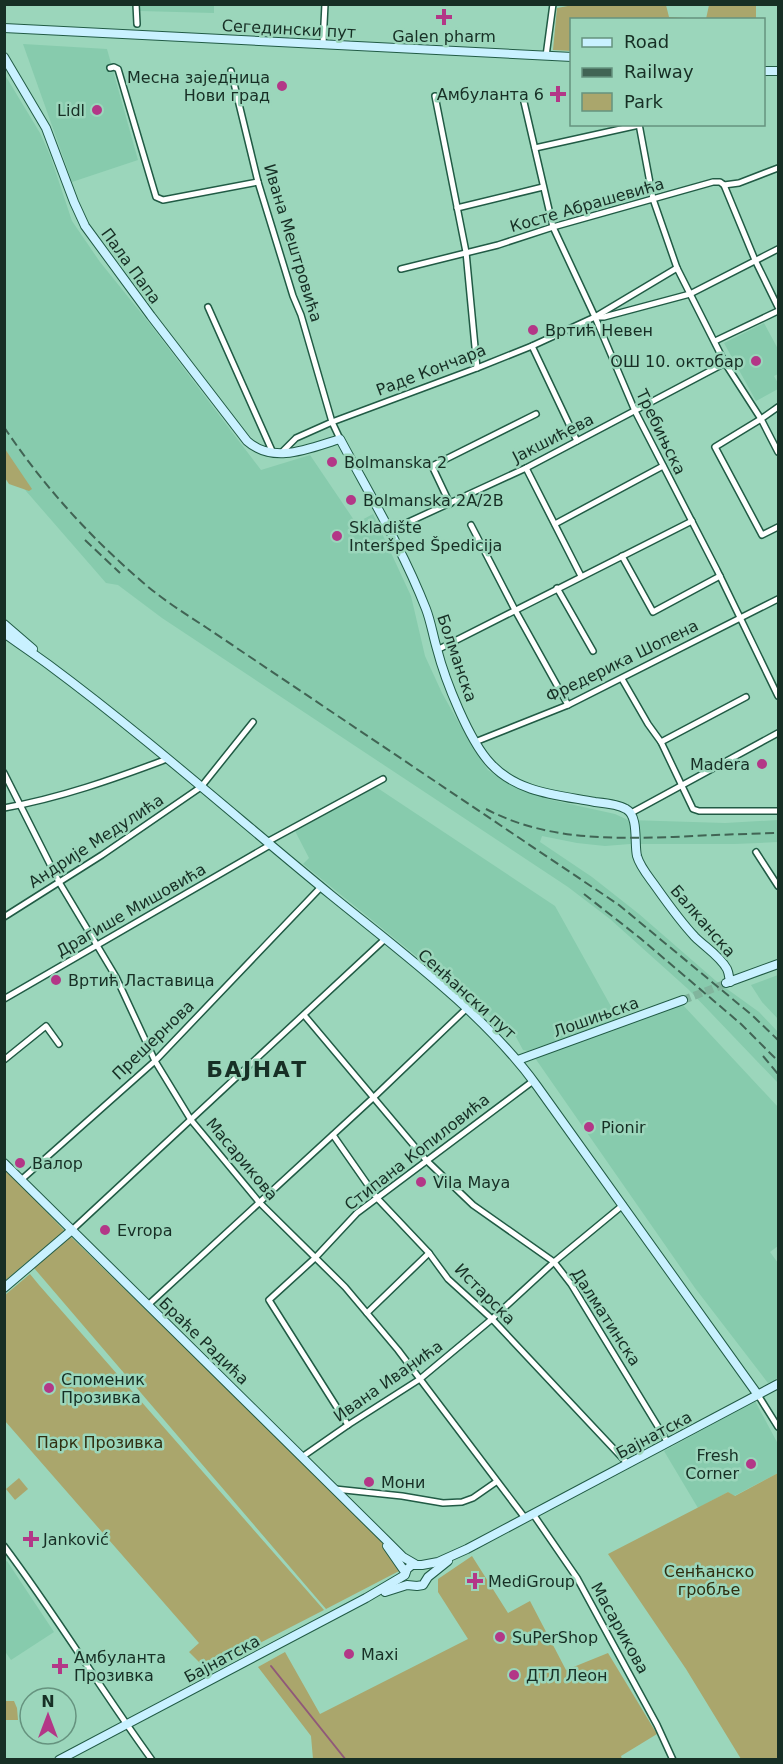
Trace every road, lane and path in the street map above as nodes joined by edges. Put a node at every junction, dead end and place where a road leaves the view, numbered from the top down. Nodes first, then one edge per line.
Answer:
1 (136, 4) edge
2 (325, 4) edge
3 (553, 4) edge
4 (137, 24) dead end
5 (4, 28) edge
6 (323, 44) junction
7 (546, 56) junction
8 (4, 57) edge
9 (570, 57) edge
10 (110, 68) dead end
11 (231, 71) dead end
12 (435, 96) dead end
13 (524, 102) dead end
14 (634, 126) edge
15 (639, 126) edge
16 (535, 148) junction
17 (778, 168) edge
18 (258, 182) junction
19 (724, 185) junction
20 (543, 187) junction
21 (653, 200) junction
22 (458, 207) junction
23 (553, 227) junction
24 (778, 249) edge
25 (466, 252) junction
26 (755, 260) junction
27 (677, 268) junction
28 (401, 269) dead end
29 (690, 294) junction
30 (208, 307) dead end
31 (778, 309) edge
32 (595, 317) junction
33 (715, 341) junction
34 (532, 346) junction
35 (725, 363) junction
36 (477, 368) junction
37 (778, 407) edge
38 (635, 411) junction
39 (536, 414) dead end
40 (761, 419) junction
41 (332, 422) junction
42 (340, 439) junction
43 (577, 441) junction
44 (778, 452) edge
45 (277, 453) junction
46 (663, 466) junction
47 (526, 468) junction
48 (450, 504) junction
49 (692, 521) junction
50 (555, 524) junction
51 (471, 525) dead end
52 (778, 527) edge
53 (389, 531) junction
54 (622, 556) junction
55 (581, 576) junction
56 (720, 576) junction
57 (557, 588) junction
58 (778, 599) edge
59 (515, 610) junction
60 (740, 617) junction
61 (4, 624) edge
62 (4, 633) edge
63 (437, 651) junction
64 (593, 651) dead end
65 (49, 665) junction
66 (622, 679) junction
67 (778, 696) edge
68 (746, 697) dead end
69 (568, 705) junction
70 (253, 722) dead end
71 (778, 733) edge
72 (475, 742) junction
73 (661, 742) junction
74 (167, 759) junction
75 (4, 772) edge
76 (383, 779) dead end
77 (682, 787) junction
78 (201, 788) junction
79 (21, 805) junction
80 (4, 808) edge
81 (778, 811) edge
82 (632, 813) junction
83 (269, 844) junction
84 (756, 852) dead end
85 (59, 882) junction
86 (778, 886) edge
87 (321, 887) junction
88 (4, 917) edge
89 (386, 939) junction
90 (97, 946) junction
91 (778, 964) edge
92 (4, 999) edge
93 (683, 1000) tunnel mouth
94 (466, 1009) junction
95 (304, 1015) junction
96 (59, 1044) dead end
97 (4, 1060) edge
98 (155, 1060) junction
99 (518, 1060) junction
100 (533, 1080) junction
101 (374, 1097) junction
102 (191, 1120) junction
103 (333, 1135) junction
104 (426, 1160) junction
105 (4, 1163) edge
106 (21, 1180) junction
107 (377, 1198) junction
108 (259, 1202) junction
109 (623, 1205) junction
110 (72, 1230) junction
111 (429, 1253) junction
112 (315, 1258) junction
113 (554, 1262) junction
114 (4, 1288) edge
115 (148, 1305) junction
116 (367, 1313) junction
117 (492, 1319) junction
118 (420, 1379) junction
119 (778, 1384) edge
120 (758, 1395) junction
121 (348, 1425) junction
122 (778, 1426) edge
123 (668, 1443) junction
124 (302, 1457) junction
125 (628, 1464) junction
126 (496, 1482) junction
127 (335, 1489) junction
128 (533, 1514) junction
129 (525, 1518) junction
130 (384, 1539) junction
131 (4, 1546) edge
132 (467, 1549) junction
133 (418, 1565) junction
134 (405, 1573) junction
135 (428, 1576) junction
136 (411, 1585) junction
137 (366, 1598) junction
138 (126, 1725) junction
139 (59, 1760) edge
140 (152, 1760) edge
141 (674, 1760) edge

1 - 4 street
2 - 6 street
3 - 7 street
5 - 6 main road, Сегедински пут
6 - 7 main road, Сегедински пут
7 - 9 main road, Сегедински пут
8 - 45 main road, Пала Папа
10 - 18 street
11 - 18 street, Ивана Мештровића
12 - 22 street
13 - 16 street, Требињска
14 - 16 street
15 - 21 street
16 - 20 street, Требињска
17 - 19 street, Косте Абрашевића
18 - 41 street, Ивана Мештровића
19 - 21 street, Косте Абрашевића
19 - 26 street
20 - 22 street, Косте Абрашевића
20 - 23 street, Требињска
21 - 23 street, Косте Абрашевића
21 - 27 street
22 - 25 street
23 - 25 street, Косте Абрашевића
23 - 32 street, Требињска
24 - 26 street, Раде Кончара
25 - 28 street, Косте Абрашевића
25 - 36 street
26 - 29 street, Раде Кончара
26 - 31 street
27 - 29 street
27 - 32 street, Раде Кончара
29 - 32 street, Раде Кончара
29 - 33 street
30 - 45 street
31 - 33 street
32 - 34 street, Раде Кончара
32 - 38 street, Требињска
33 - 35 street
34 - 36 street, Раде Кончара
34 - 43 street
35 - 38 street, Јакшићева
35 - 40 street
36 - 41 street, Раде Кончара
37 - 40 street
38 - 43 street, Јакшићева
38 - 46 street, Требињска
39 - 48 street
40 - 44 street
40 - 52 street
41 - 42 street, Болманска
41 - 45 street, Раде Кончара
42 - 45 main road
42 - 53 main road, Болманска
43 - 47 street, Јакшићева
46 - 49 street, Требињска
46 - 50 street
47 - 48 street, Јакшићева
47 - 50 street
48 - 53 street, Јакшићева
49 - 54 street
49 - 56 street, Требињска
50 - 55 street
51 - 59 street
53 - 63 main road, Болманска
54 - 55 street
54 - 56 street
55 - 57 street
56 - 60 street, Требињска
57 - 59 street
57 - 64 street
58 - 60 street, Фредерика Шопена
59 - 63 street
59 - 69 street
60 - 66 street, Фредерика Шопена
60 - 67 street, Требињска
61 - 65 main road, Сенћански пут
62 - 65 main road, Сенћански пут
63 - 72 main road, Болманска
65 - 74 main road, Сенћански пут
66 - 69 street, Фредерика Шопена
66 - 73 street
68 - 73 street
69 - 72 street, Фредерика Шопена
70 - 78 street, Андрије Медулића
71 - 77 street
72 - 82 main road, Болманска
73 - 77 street
74 - 78 main road, Сенћански пут
74 - 79 street
75 - 79 street, Масарикова
76 - 83 street, Драгише Мишовића
77 - 81 street
77 - 82 street
78 - 83 main road, Сенћански пут
78 - 85 street, Андрије Медулића
79 - 80 street
79 - 85 street, Масарикова
82 - 91 main road, Балканска
83 - 87 main road, Сенћански пут
83 - 90 street, Драгише Мишовића
84 - 86 street
85 - 88 street, Андрије Медулића
85 - 90 street, Масарикова
87 - 89 main road, Сенћански пут
87 - 98 street, Прешернова
89 - 94 main road, Сенћански пут
89 - 95 street
90 - 92 street, Драгише Мишовића
90 - 98 street, Масарикова
93 - 99 main road, Лошињска
94 - 99 main road, Сенћански пут
94 - 101 street
95 - 101 street, Далматинска
95 - 102 street
96 - 97 street
98 - 102 street, Масарикова
98 - 106 street, Прешернова
99 - 100 main road, Сенћански пут
100 - 104 street, Стипана Копиловића
100 - 109 main road, Сенћански пут
101 - 103 street
101 - 104 street, Далматинска
102 - 108 street, Масарикова
102 - 110 street
103 - 107 street, Истарска
103 - 108 street
104 - 107 street, Стипана Копиловића
104 - 113 street, Далматинска
105 - 106 main road, Браће Радића
106 - 110 main road, Браће Радића
107 - 111 street, Истарска
107 - 112 street, Стипана Копиловића
108 - 112 street, Масарикова
108 - 115 street
109 - 113 street, Ивана Иванића
109 - 120 main road, Сенћански пут
110 - 114 main road
110 - 115 main road, Браће Радића
111 - 116 street
111 - 117 street, Истарска
112 - 116 street, Масарикова
112 - 121 street, Стипана Копиловића
113 - 117 street, Ивана Иванића
113 - 123 street, Далматинска
115 - 124 main road, Браће Радића
116 - 118 street, Масарикова
117 - 118 street, Ивана Иванића
117 - 125 street, Истарска
118 - 121 street, Ивана Иванића
118 - 126 street, Масарикова
119 - 120 main road, Бајнатска
120 - 122 street, Сенћански пут
120 - 123 main road, Бајнатска
121 - 124 street, Ивана Иванића
123 - 125 main road, Бајнатска
124 - 127 main road, Браће Радића
125 - 128 main road, Бајнатска
126 - 127 street
126 - 129 street, Масарикова
127 - 130 main road, Браће Радића
128 - 129 main road, Бајнатска
128 - 141 street, Масарикова
129 - 132 main road, Бајнатска
130 - 133 main road, Браће Радића
130 - 134 main road, Браће Радића
131 - 138 street
132 - 133 main road, Бајнатска
132 - 135 main road, Бајнатска
133 - 134 main road, Бајнатска
133 - 135 main road
134 - 136 main road
134 - 137 main road, Бајнатска
135 - 136 main road, Бајнатска
136 - 137 main road, Бајнатска
137 - 138 main road, Бајнатска
138 - 139 main road, Бајнатска
138 - 140 street

